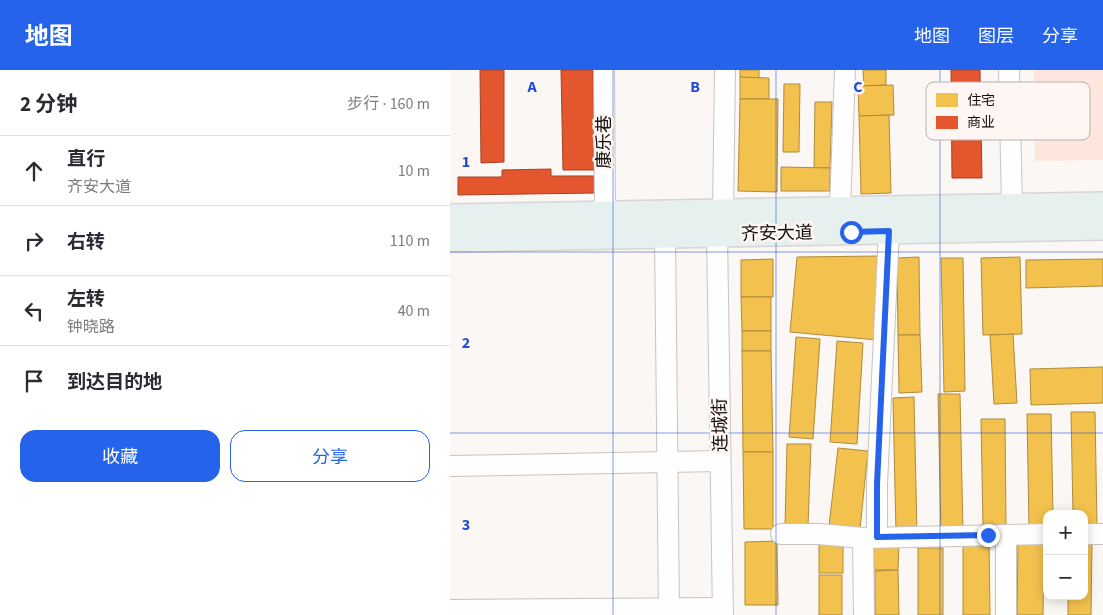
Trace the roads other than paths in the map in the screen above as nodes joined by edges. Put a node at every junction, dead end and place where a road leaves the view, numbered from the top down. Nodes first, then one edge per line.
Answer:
1 (604, 70) edge
2 (725, 70) edge
3 (845, 70) edge
4 (1011, 140) edge
5 (1103, 205) edge
6 (1012, 207) junction
7 (840, 210) junction
8 (605, 214) junction
9 (450, 217) edge
10 (720, 223) junction
11 (1103, 227) edge
12 (889, 231) junction
13 (665, 235) junction
14 (450, 239) edge
15 (720, 461) junction
16 (668, 462) junction
17 (450, 466) edge
18 (781, 534) dead end
19 (1043, 534) edge
20 (1088, 534) edge
21 (1103, 534) edge
22 (1006, 535) junction
23 (870, 537) junction
24 (450, 610) edge
25 (722, 611) edge
26 (669, 612) edge
27 (864, 615) edge
28 (1006, 615) edge

1 - 8 street, 康乐巷
2 - 10 street, 连城街
3 - 7 street
4 - 6 street
5 - 6 main road, 齐安大道
6 - 7 main road, 齐安大道
7 - 10 main road, 齐安大道
8 - 9 main road, 齐安大道
8 - 10 main road, 齐安大道
10 - 12 main road, 齐安大道
10 - 13 main road, 齐安大道
10 - 15 street, 连城街
11 - 12 main road, 齐安大道
12 - 23 street
13 - 14 main road, 齐安大道
13 - 16 street
15 - 16 street
15 - 25 street, 连城街
16 - 17 street
16 - 26 street
18 - 23 street
19 - 22 street
20 - 21 street
22 - 23 street
22 - 28 street
23 - 27 street
24 - 26 street
25 - 26 street

